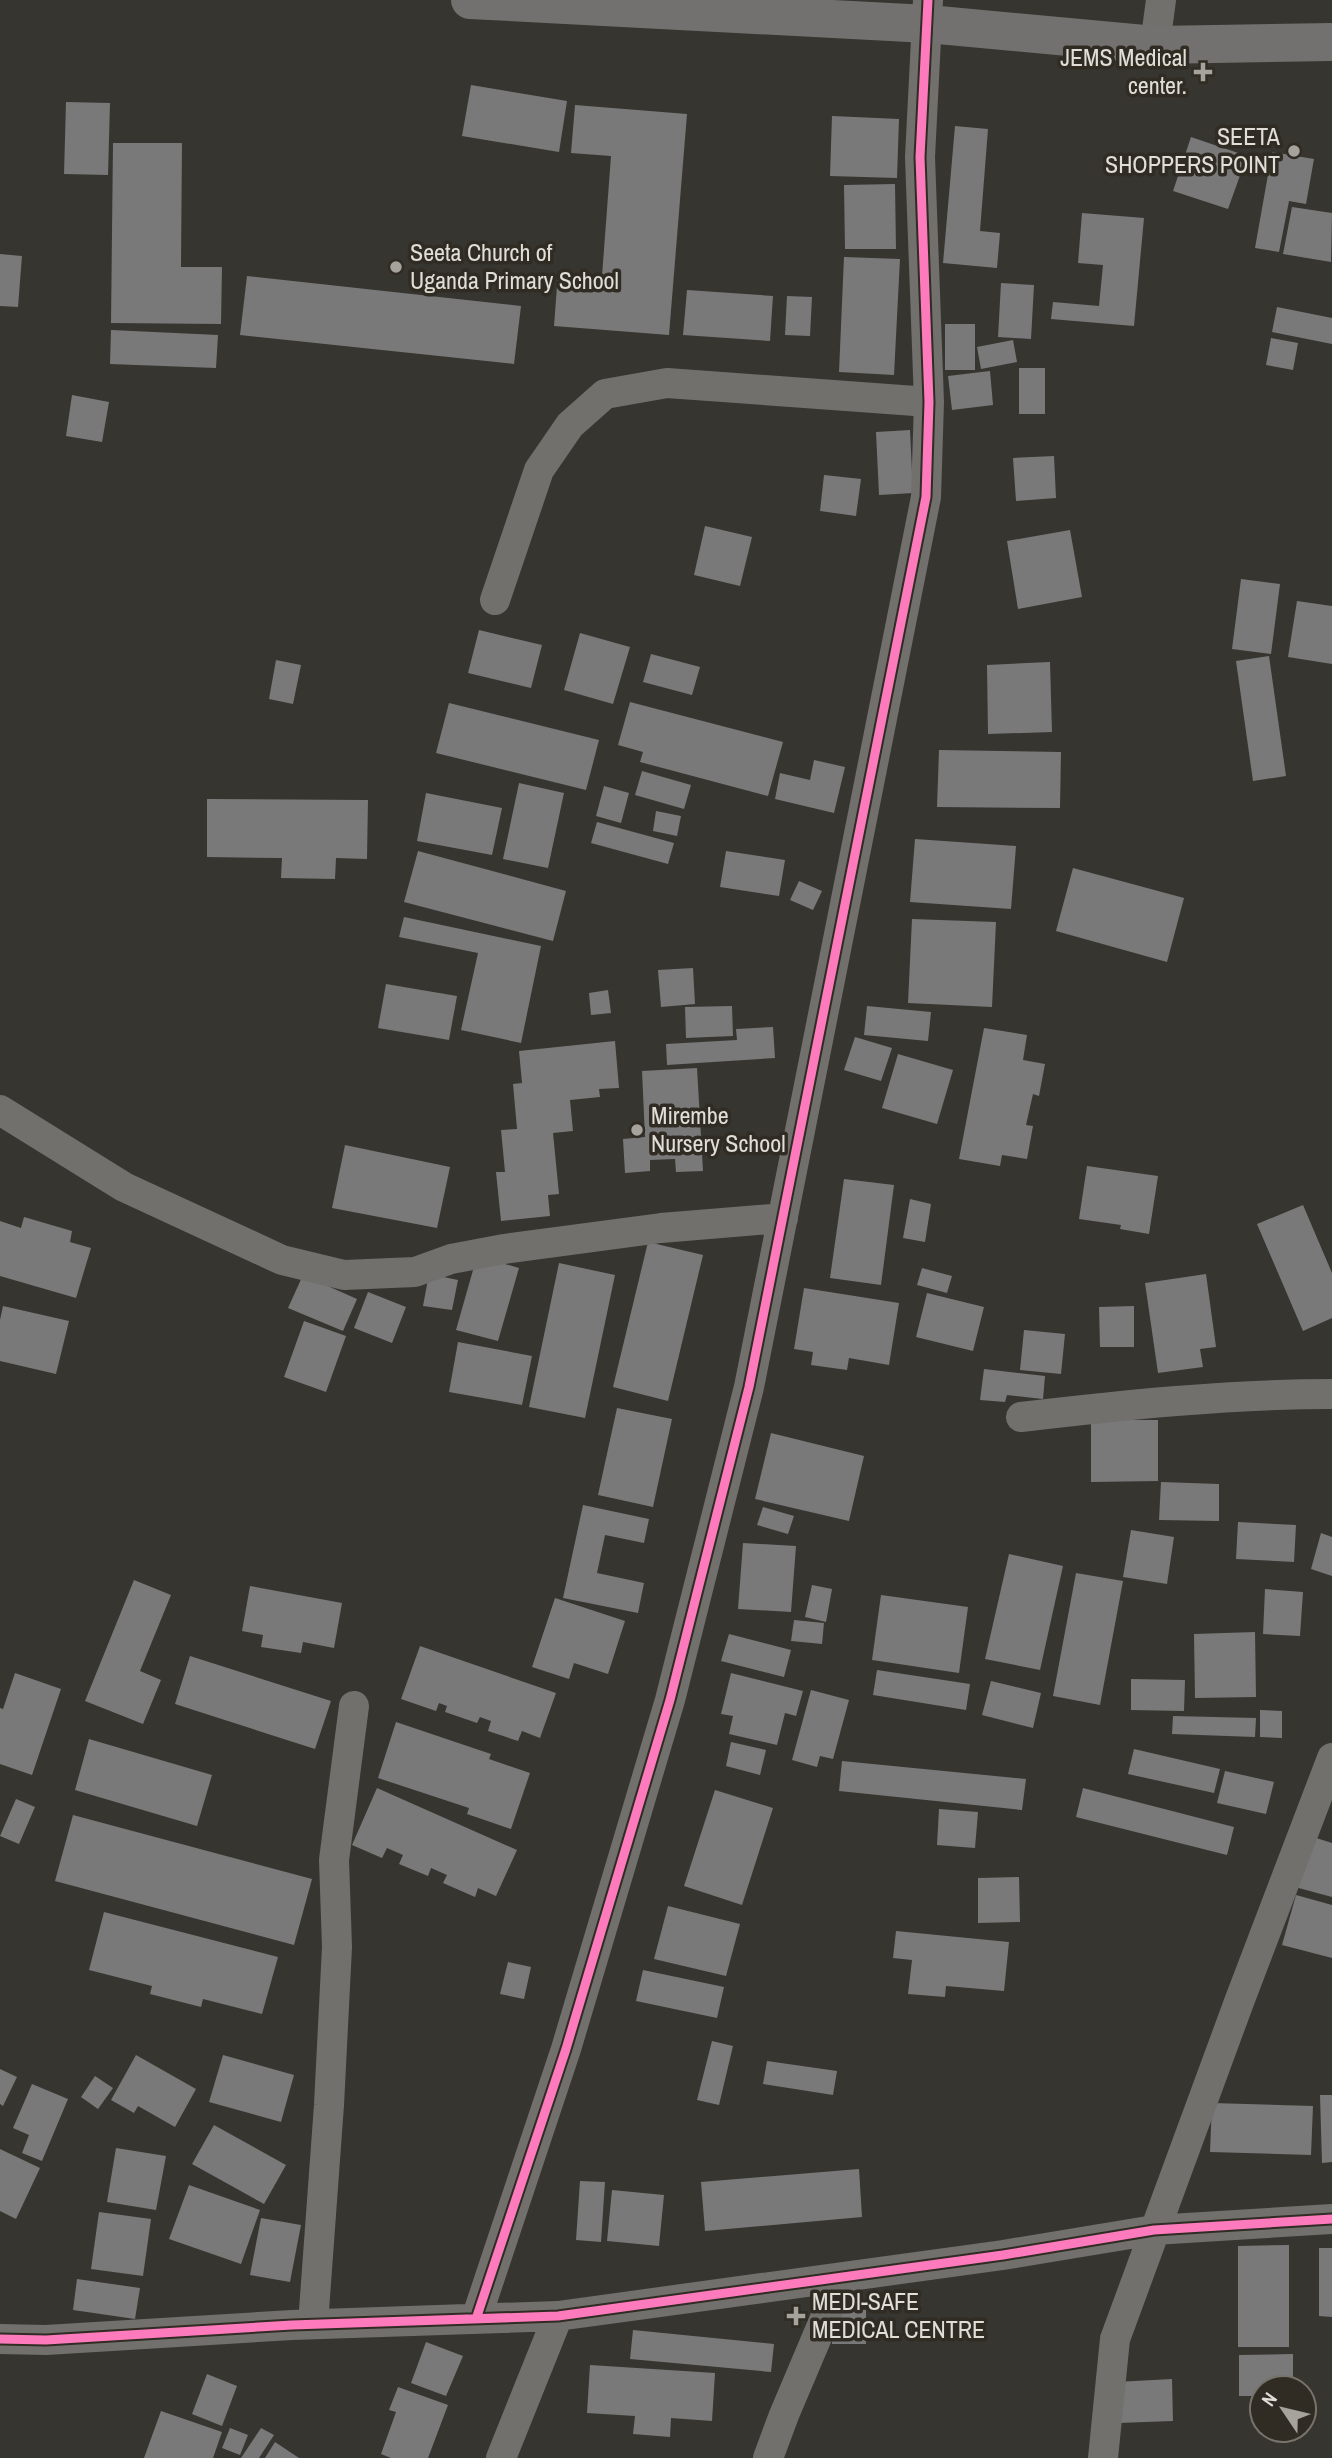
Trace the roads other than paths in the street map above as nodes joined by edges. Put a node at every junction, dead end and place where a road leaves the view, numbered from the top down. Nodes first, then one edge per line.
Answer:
1 (470, 0) edge
2 (1161, 0) edge
3 (928, 12) edge
4 (1332, 42) edge
5 (1155, 45) junction
6 (929, 402) junction
7 (495, 600) dead end
8 (0, 1110) edge
9 (783, 1218) junction
10 (1332, 1394) edge
11 (1021, 1417) dead end
12 (354, 1706) dead end
13 (1332, 1758) edge
14 (1332, 2218) edge
15 (1154, 2230) junction
16 (842, 2278) junction
17 (558, 2316) junction
18 (476, 2319) junction
19 (313, 2324) junction
20 (0, 2339) edge
21 (501, 2458) edge
22 (768, 2458) edge
23 (1103, 2458) edge

1 - 3 main road
2 - 5 street
3 - 5 main road
3 - 6 street
4 - 5 main road
6 - 7 street
6 - 9 street
8 - 9 street
9 - 18 street
10 - 11 street
12 - 19 street
13 - 15 street
14 - 15 street
15 - 16 street
15 - 23 street
16 - 17 street
16 - 22 street
17 - 18 street
17 - 21 street
18 - 19 street
19 - 20 street

